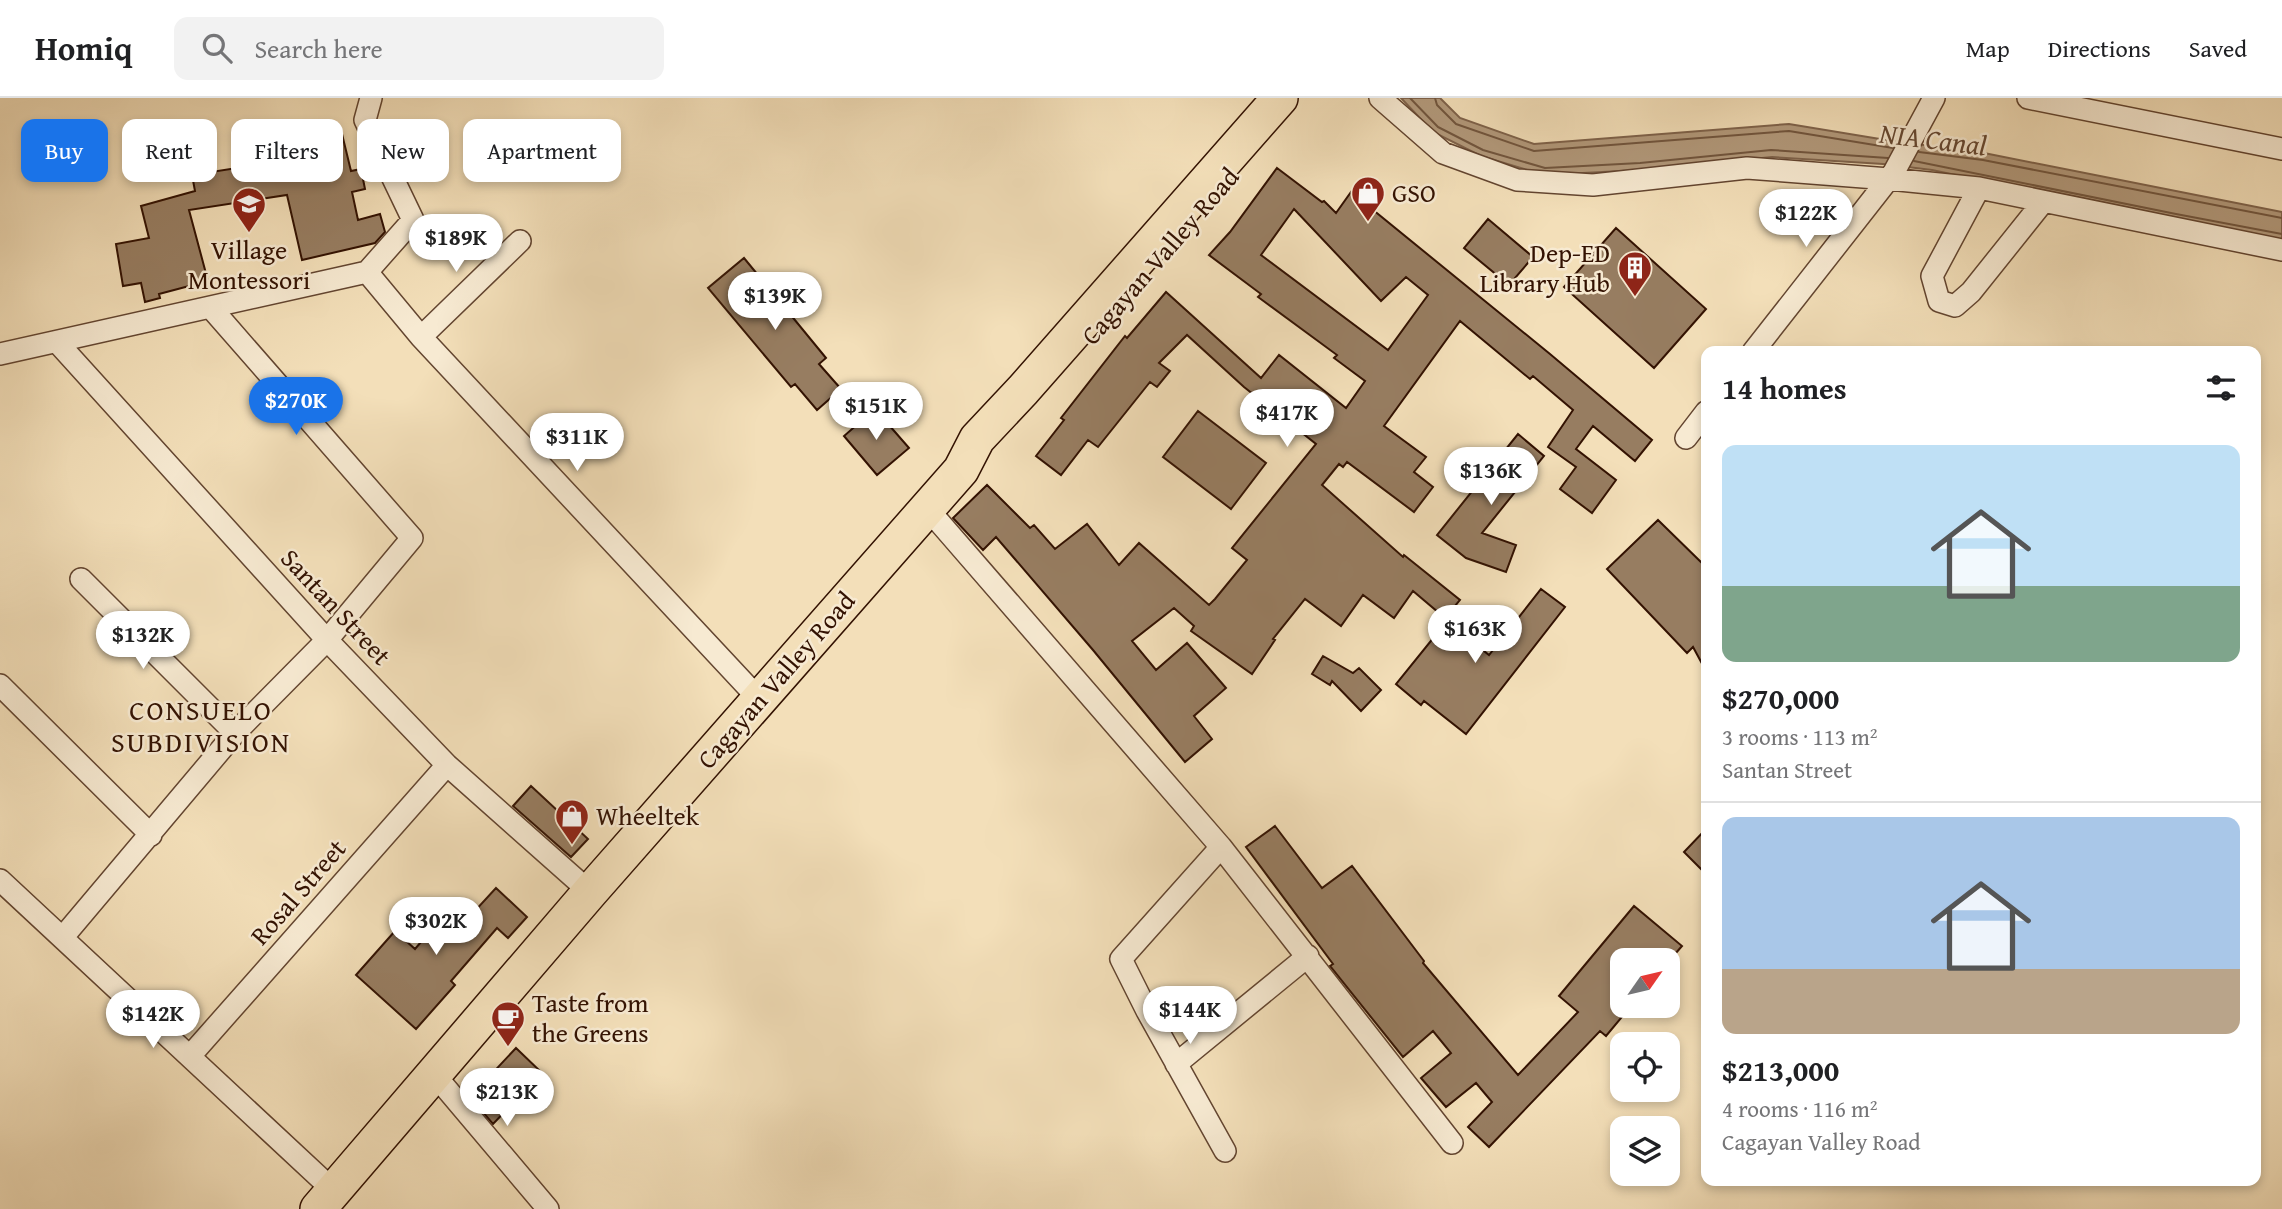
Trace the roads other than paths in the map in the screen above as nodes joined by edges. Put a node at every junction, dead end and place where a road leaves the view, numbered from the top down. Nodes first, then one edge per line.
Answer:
1 (371, 98) edge
2 (1280, 98) edge
3 (1297, 98) edge
4 (1380, 98) edge
5 (1934, 98) edge
6 (2028, 98) edge
7 (2282, 149) edge
8 (1892, 176) junction
9 (1979, 188) junction
10 (2043, 202) junction
11 (520, 241) dead end
12 (2282, 250) edge
13 (367, 272) junction
14 (212, 309) junction
15 (421, 337) junction
16 (57, 342) junction
17 (1758, 346) edge
18 (0, 354) edge
19 (1701, 419) edge
20 (1686, 439) dead end
21 (961, 470) junction
22 (927, 508) junction
23 (81, 579) dead end
24 (327, 640) junction
25 (0, 685) edge
26 (759, 699) junction
27 (235, 733) junction
28 (447, 765) junction
29 (151, 835) junction
30 (1221, 847) junction
31 (0, 880) edge
32 (590, 892) junction
33 (63, 937) junction
34 (1308, 956) junction
35 (190, 1056) junction
36 (1176, 1064) junction
37 (434, 1074) junction
38 (1452, 1143) dead end
39 (1225, 1151) dead end
40 (326, 1200) edge
41 (548, 1209) edge

1 - 13 street
2 - 21 highway, Cagayan Valley Road
3 - 21 highway, Cagayan Valley Road
4 - 8 street
5 - 8 street
6 - 7 street
8 - 9 street
8 - 17 street
9 - 10 street
9 - 10 street
10 - 12 street
11 - 15 street
13 - 14 street
13 - 15 street
14 - 16 street
14 - 24 street
15 - 26 street
16 - 18 street
16 - 24 street, Santan Street
19 - 20 street
21 - 22 highway, Cagayan Valley Road
22 - 26 highway, Cagayan Valley Road
22 - 30 street
23 - 27 street
24 - 27 street
24 - 28 street, Santan Street
25 - 29 street
26 - 32 highway, Cagayan Valley Road
27 - 29 street
28 - 32 street, Santan Street
28 - 35 street, Rosal Street
29 - 33 street
30 - 34 street
30 - 36 street
31 - 33 street
32 - 37 highway, Cagayan Valley Road
33 - 35 street
34 - 36 street
34 - 38 street
35 - 40 street
36 - 39 street
37 - 40 highway, Cagayan Valley Road
37 - 41 street

